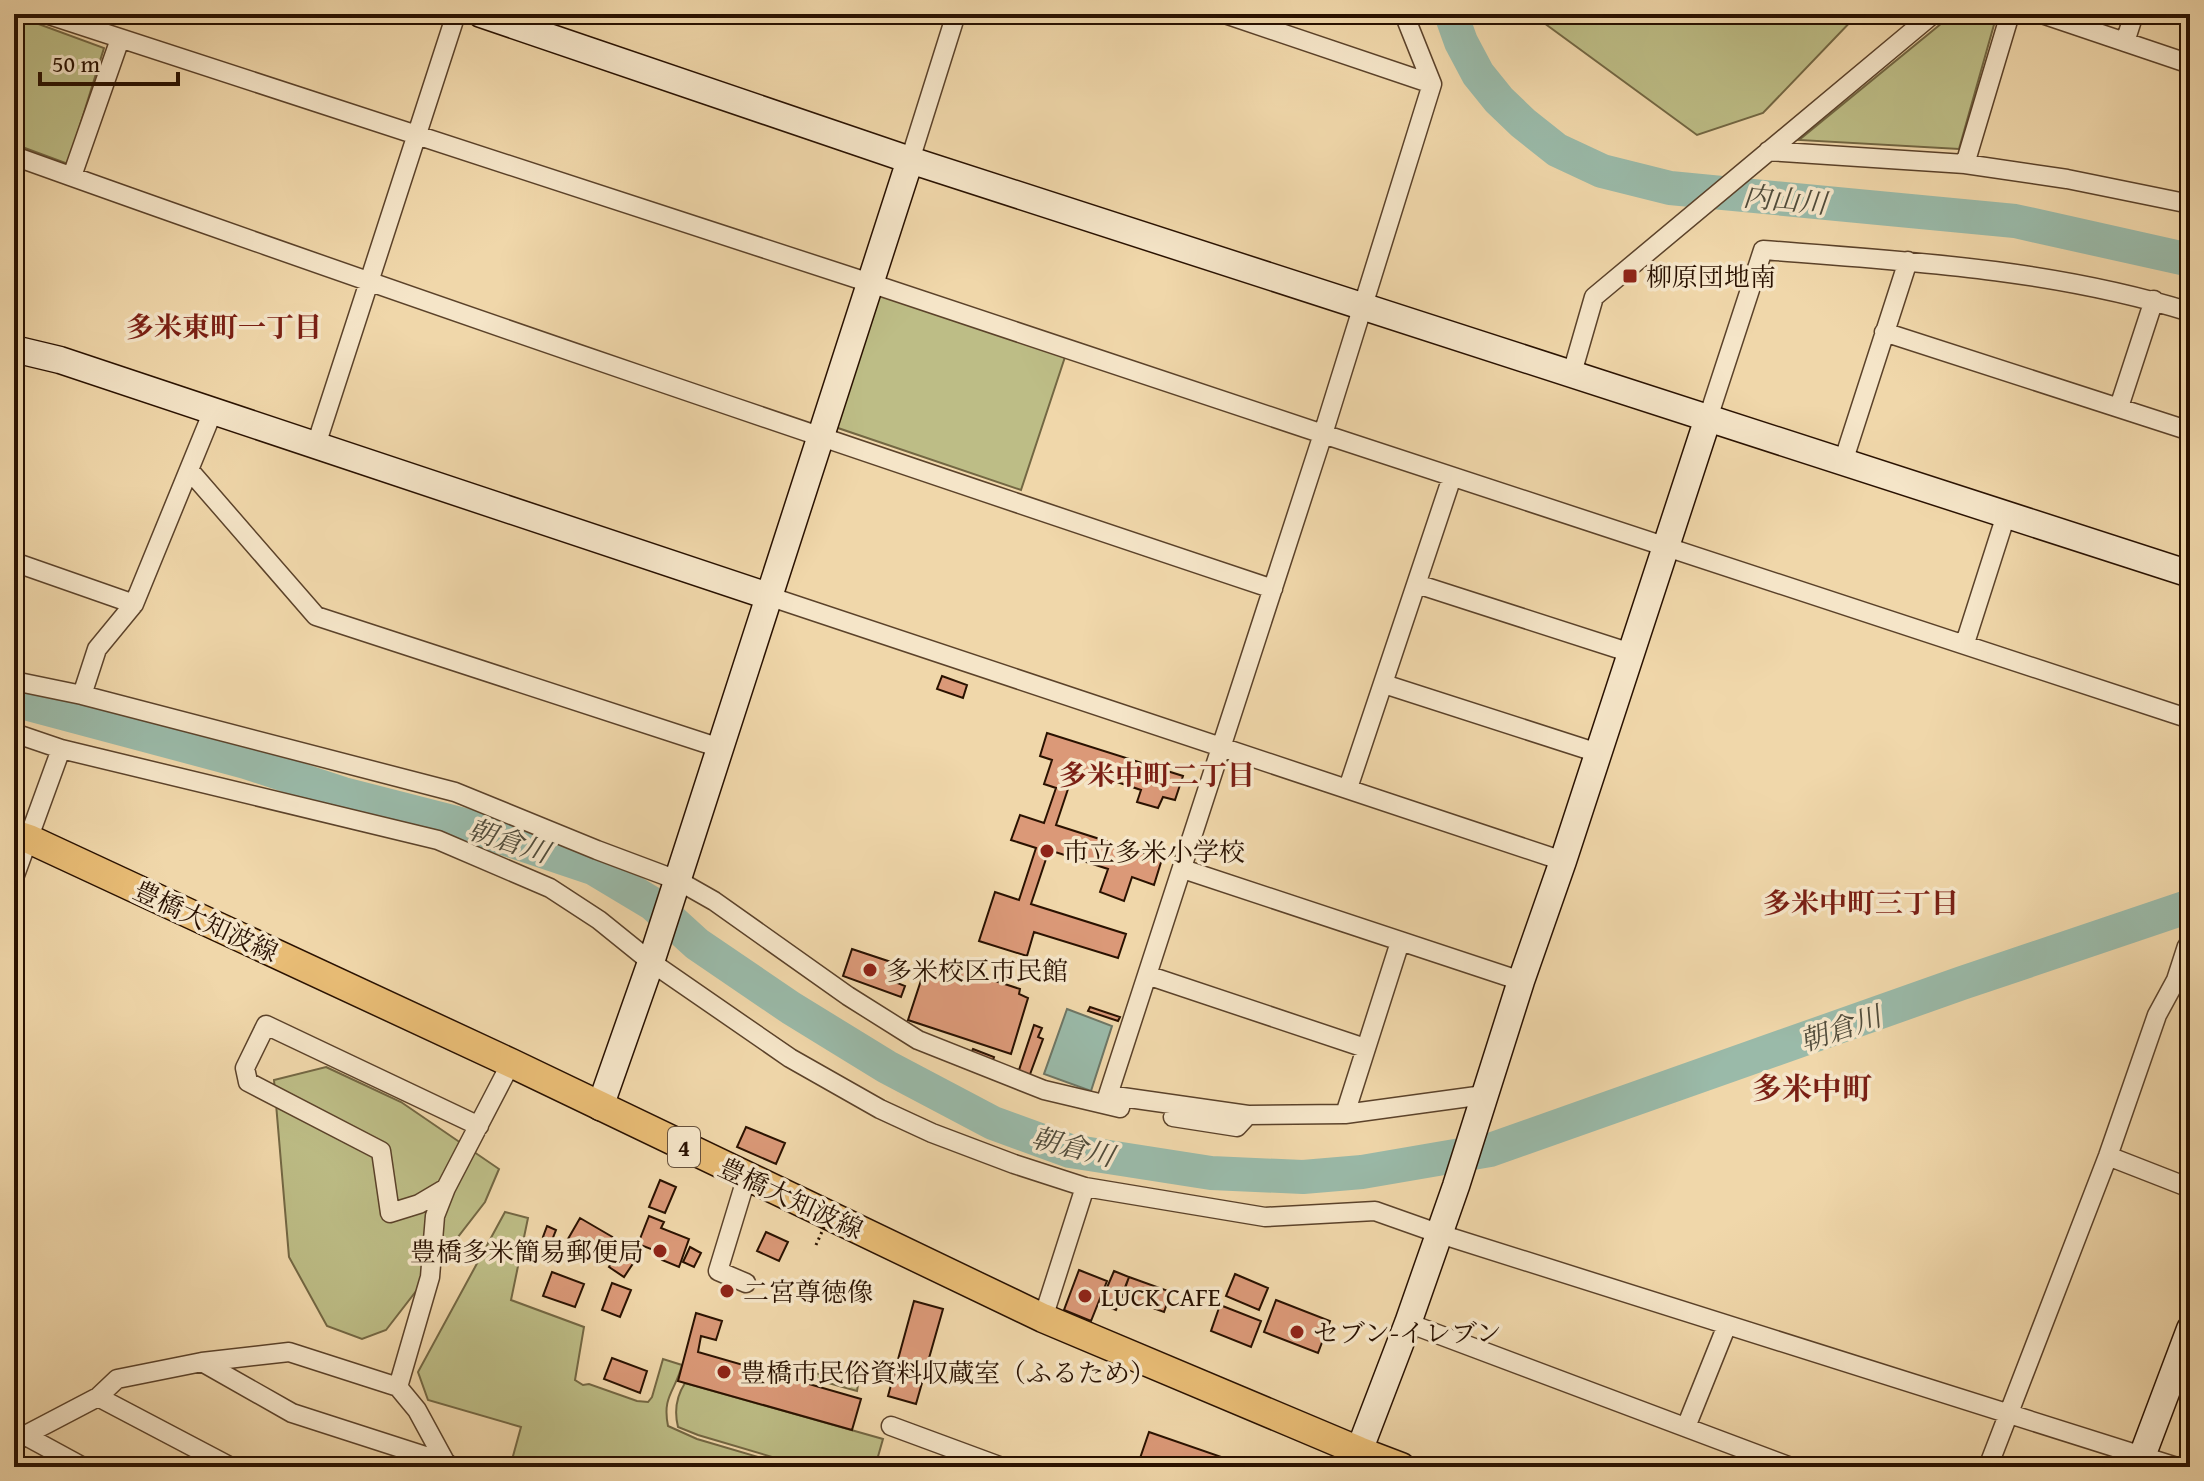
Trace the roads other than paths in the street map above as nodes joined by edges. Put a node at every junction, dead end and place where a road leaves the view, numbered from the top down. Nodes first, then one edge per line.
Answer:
1 (46, 14) edge
2 (456, 14) edge
3 (481, 14) edge
4 (956, 14) edge
5 (1225, 14) edge
6 (1404, 14) edge
7 (1933, 14) edge
8 (2010, 14) edge
9 (2042, 14) edge
10 (2134, 14) edge
11 (120, 39) junction
12 (2125, 42) junction
13 (2190, 64) edge
14 (1432, 84) junction
15 (417, 134) junction
16 (1768, 151) junction
17 (14, 156) edge
18 (910, 160) junction
19 (1965, 164) junction
20 (72, 176) junction
21 (2189, 202) edge
22 (1908, 261) junction
23 (370, 283) junction
24 (870, 283) junction
25 (2154, 300) junction
26 (1364, 306) junction
27 (2190, 312) edge
28 (1884, 332) junction
29 (14, 349) edge
30 (1572, 373) junction
31 (2119, 407) junction
32 (213, 411) junction
33 (1708, 418) junction
34 (2190, 431) edge
35 (1323, 434) junction
36 (821, 438) junction
37 (316, 445) junction
38 (1843, 462) junction
39 (190, 471) junction
40 (1452, 477) junction
41 (2006, 515) junction
42 (1665, 547) junction
43 (14, 562) edge
44 (2190, 574) edge
45 (1417, 584) junction
46 (1273, 589) junction
47 (768, 596) junction
48 (134, 604) junction
49 (1965, 643) junction
50 (1631, 653) junction
51 (14, 681) edge
52 (1384, 684) junction
53 (82, 695) junction
54 (2190, 719) edge
55 (14, 733) edge
56 (1222, 747) junction
57 (720, 748) junction
58 (61, 749) junction
59 (1598, 753) junction
60 (1348, 788) junction
61 (22, 836) edge
62 (1563, 861) junction
63 (1183, 869) junction
64 (14, 878) edge
65 (676, 884) junction
66 (1400, 942) junction
67 (2187, 946) dead end
68 (653, 955) junction
69 (1147, 975) junction
70 (1521, 981) junction
71 (1365, 1048) junction
72 (511, 1063) junction
73 (1481, 1105) junction
74 (600, 1107) junction
75 (1345, 1114) junction
76 (1248, 1115) junction
77 (479, 1126) junction
78 (2108, 1156) junction
79 (747, 1176) junction
80 (1085, 1187) junction
81 (446, 1188) junction
82 (2190, 1188) edge
83 (1440, 1234) junction
84 (746, 1283) dead end
85 (1043, 1318) junction
86 (1408, 1323) junction
87 (1727, 1325) junction
88 (2190, 1329) edge
89 (202, 1362) junction
90 (398, 1387) junction
91 (98, 1397) junction
92 (2008, 1414) junction
93 (891, 1426) dead end
94 (1686, 1427) junction
95 (20, 1439) edge
96 (1355, 1459) edge
97 (2140, 1462) edge
98 (448, 1465) edge
99 (83, 1467) edge
100 (231, 1467) edge
101 (1002, 1467) edge
102 (1401, 1467) edge
103 (1791, 1467) edge
104 (1988, 1467) edge
105 (2177, 1467) edge

1 - 11 street
2 - 15 street
3 - 18 street
4 - 18 street
5 - 14 street
6 - 14 street
7 - 16 street
8 - 19 street
9 - 12 street
10 - 12 street
11 - 15 street
11 - 20 street
12 - 13 street
14 - 26 street
15 - 23 street
15 - 24 street
16 - 19 street
16 - 30 street
17 - 20 street
18 - 24 street
18 - 26 street
19 - 21 street
20 - 23 street
22 - 25 street
22 - 28 street
22 - 33 street
23 - 36 street
23 - 37 street
24 - 35 street
24 - 36 street
25 - 27 street
25 - 31 street
26 - 30 street
26 - 35 street
28 - 31 street
28 - 38 street
29 - 32 street
30 - 33 street
31 - 34 street
32 - 37 street
32 - 39 street
33 - 38 street
33 - 42 street
35 - 40 street
35 - 46 street
36 - 46 street
36 - 47 street
37 - 47 street
38 - 41 street
39 - 48 street
39 - 57 street
40 - 42 street
40 - 45 street
41 - 44 street
41 - 49 street
42 - 49 street
42 - 50 street
43 - 48 street
45 - 50 street
45 - 52 street
46 - 56 street
47 - 56 street
47 - 57 street
48 - 53 street
49 - 54 street
50 - 59 street
51 - 53 street
52 - 59 street
52 - 60 street
53 - 65 street
55 - 58 street
56 - 60 street
56 - 63 street
57 - 65 street
58 - 61 street
58 - 68 street
59 - 62 street
60 - 62 street
61 - 64 street
61 - 72 main road, 豊橋大知波線 / 4
62 - 70 street
63 - 66 street
63 - 69 street
65 - 68 street
65 - 76 street
66 - 70 street
66 - 71 street
67 - 78 street
68 - 74 street
68 - 80 street
69 - 71 street
69 - 76 street
70 - 73 street
71 - 75 street
72 - 74 main road, 豊橋大知波線 / 4
72 - 77 street
73 - 75 street
73 - 83 street
74 - 79 main road, 豊橋大知波線 / 4
75 - 76 street
77 - 81 street
77 - 81 street
78 - 82 street
78 - 92 street
79 - 84 street
79 - 85 main road, 豊橋大知波線 / 4
80 - 83 street
80 - 85 street
81 - 90 street
83 - 86 street
83 - 87 street
85 - 96 main road, 豊橋大知波線 / 4
86 - 94 street
86 - 96 street
87 - 92 street
87 - 94 street
88 - 97 street
89 - 90 street
89 - 91 street
89 - 98 street
90 - 98 street
91 - 95 street
91 - 100 street
92 - 97 street
92 - 104 street
93 - 101 street
94 - 103 street
95 - 99 street
96 - 102 main road, 豊橋大知波線 / 4
97 - 105 street

